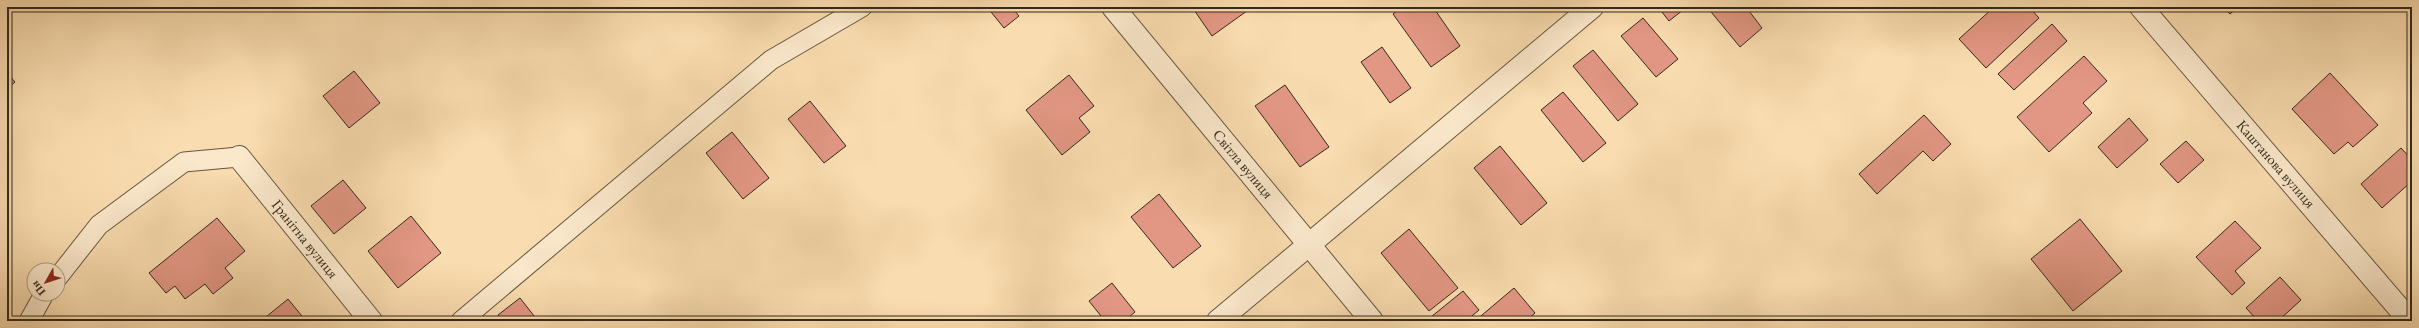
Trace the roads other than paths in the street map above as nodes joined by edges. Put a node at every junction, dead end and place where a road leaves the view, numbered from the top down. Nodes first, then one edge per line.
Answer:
1 (862, 7) edge
2 (1113, 7) edge
3 (1592, 7) edge
4 (2141, 7) edge
5 (239, 157) joint
6 (1310, 246) junction
7 (66, 267) edge
8 (40, 302) edge
9 (29, 321) edge
10 (371, 321) edge
11 (461, 321) edge
12 (1218, 321) edge
13 (1372, 321) edge
14 (2410, 321) edge

1 - 11 lane
2 - 6 street, Світла вулиця
3 - 6 street
4 - 14 street, Каштанова вулиця
5 - 7 lane
5 - 10 street, Гранітна вулиця
6 - 12 street
6 - 13 street, Світла вулиця
8 - 9 lane

